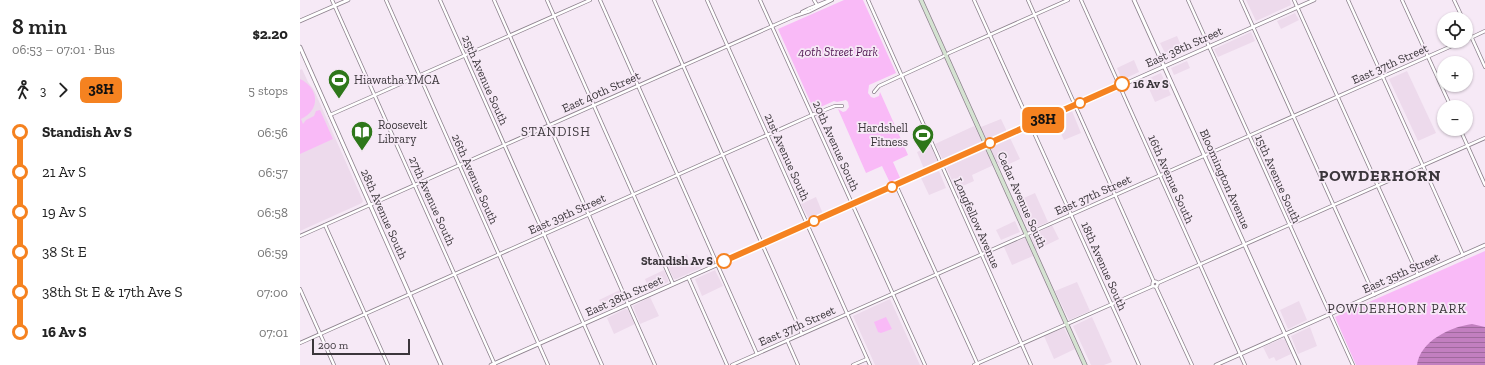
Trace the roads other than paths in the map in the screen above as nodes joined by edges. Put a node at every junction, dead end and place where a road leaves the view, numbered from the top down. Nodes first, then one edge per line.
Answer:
1 (332, 0) edge
2 (348, 0) edge
3 (386, 0) edge
4 (440, 0) edge
5 (494, 0) edge
6 (547, 0) edge
7 (590, 0) edge
8 (600, 0) edge
9 (654, 0) edge
10 (707, 0) edge
11 (760, 0) edge
12 (814, 0) edge
13 (831, 0) edge
14 (868, 0) edge
15 (921, 0) edge
16 (974, 0) edge
17 (1028, 0) edge
18 (1068, 0) edge
19 (1081, 0) edge
20 (1134, 0) edge
21 (1188, 0) edge
22 (1241, 0) edge
23 (1294, 0) edge
24 (1314, 0) edge
25 (1348, 0) edge
26 (1402, 0) edge
27 (1454, 0) edge
28 (335, 6) junction
29 (817, 6) junction
30 (1298, 7) junction
31 (1460, 12) edge
32 (1034, 15) junction
33 (554, 16) junction
34 (300, 21) edge
35 (772, 26) junction
36 (1253, 27) junction
37 (1485, 31) edge
38 (990, 34) junction
39 (509, 35) junction
40 (1473, 36) edge
41 (1473, 41) edge
42 (727, 46) junction
43 (1208, 46) junction
44 (300, 47) edge
45 (1447, 48) edge
46 (464, 55) junction
47 (946, 55) junction
48 (1427, 57) junction
49 (683, 66) junction
50 (1164, 66) junction
51 (1485, 67) edge
52 (420, 75) junction
53 (902, 75) junction
54 (1382, 77) junction
55 (638, 86) junction
56 (1119, 86) junction
57 (874, 92) dead end
58 (375, 95) junction
59 (1338, 96) junction
60 (1448, 100) edge
61 (593, 105) junction
62 (1075, 105) junction
63 (842, 106) dead end
64 (330, 115) junction
65 (812, 116) junction
66 (1293, 116) junction
67 (549, 125) junction
68 (1030, 125) junction
69 (767, 135) junction
70 (1249, 136) junction
71 (1463, 136) edge
72 (1485, 138) edge
73 (504, 145) junction
74 (986, 145) junction
75 (1467, 146) junction
76 (722, 155) junction
77 (1204, 156) junction
78 (459, 165) junction
79 (940, 165) junction
80 (1423, 166) junction
81 (678, 175) junction
82 (1160, 175) junction
83 (414, 185) junction
84 (896, 185) junction
85 (1378, 185) junction
86 (1485, 185) edge
87 (633, 195) junction
88 (1115, 195) junction
89 (852, 204) junction
90 (370, 205) junction
91 (1333, 205) junction
92 (588, 214) junction
93 (1071, 215) junction
94 (807, 224) junction
95 (325, 225) junction
96 (1289, 225) junction
97 (544, 234) junction
98 (1026, 234) junction
99 (300, 236) edge
100 (762, 244) junction
101 (1244, 245) junction
102 (1485, 246) edge
103 (499, 254) junction
104 (981, 254) junction
105 (1463, 255) junction
106 (718, 264) junction
107 (1200, 265) junction
108 (454, 274) junction
109 (936, 274) junction
110 (1418, 275) junction
111 (688, 277) junction
112 (673, 284) junction
113 (1156, 285) junction
114 (300, 289) edge
115 (410, 294) junction
116 (892, 294) junction
117 (1374, 295) junction
118 (628, 304) junction
119 (1111, 304) junction
120 (365, 314) junction
121 (847, 314) junction
122 (1330, 315) junction
123 (583, 324) junction
124 (1066, 324) junction
125 (320, 334) junction
126 (802, 334) junction
127 (1285, 334) junction
128 (787, 340) junction
129 (300, 343) edge
130 (539, 344) junction
131 (1021, 344) junction
132 (757, 354) junction
133 (1240, 354) junction
134 (867, 359) junction
135 (493, 364) edge
136 (334, 365) edge
137 (388, 365) edge
138 (441, 365) edge
139 (548, 365) edge
140 (602, 365) edge
141 (655, 365) edge
142 (727, 365) edge
143 (732, 365) edge
144 (798, 365) edge
145 (852, 365) edge
146 (870, 365) edge
147 (925, 365) edge
148 (976, 365) edge
149 (1031, 365) edge
150 (1085, 365) edge
151 (1139, 365) edge
152 (1192, 365) edge
153 (1216, 365) edge
154 (1245, 365) edge
155 (1299, 365) edge
156 (1353, 365) edge

1 - 28 street, 27th Avenue South
2 - 28 street
3 - 52 street, 26th Avenue South
4 - 46 street, 25th Avenue South
5 - 39 street
6 - 33 street
7 - 33 street
8 - 55 street
9 - 49 street
10 - 42 street, 21st Avenue South
11 - 35 street, 20th Avenue South
12 - 29 street
13 - 29 street, East 40th Street
14 - 53 street, Longfellow Avenue
15 - 47 main road, Cedar Avenue South
16 - 38 street, 18th Avenue South
17 - 32 street
18 - 32 street
19 - 56 street, 16th Avenue South
20 - 50 street, Bloomington Avenue
21 - 43 street, 15th Avenue South
22 - 36 street
23 - 30 street
24 - 30 street, East 38th Street
25 - 54 street
26 - 48 street
27 - 31 street
28 - 34 street
28 - 58 street, 27th Avenue South
29 - 35 street, East 40th Street
30 - 36 street, East 38th Street
30 - 59 street
32 - 38 street
32 - 62 street
33 - 39 street
33 - 61 street
35 - 42 street, East 40th Street
35 - 65 street, 20th Avenue South
36 - 43 street, East 38th Street
36 - 66 street
37 - 40 street
38 - 47 street
38 - 68 street, 18th Avenue South
39 - 46 street
39 - 67 street
41 - 51 street
42 - 49 street, East 40th Street
42 - 69 street, 21st Avenue South
43 - 50 street, East 38th Street
43 - 70 street, 15th Avenue South
44 - 64 street, 28th Avenue South
45 - 48 street, East 37th Street
46 - 52 street
46 - 73 street, 25th Avenue South
47 - 53 street
47 - 74 main road, Cedar Avenue South
48 - 54 street, East 37th Street
48 - 60 street
49 - 55 street, East 40th Street
49 - 76 street
50 - 56 street, East 38th Street
50 - 77 street, Bloomington Avenue
52 - 58 street
52 - 78 street, 26th Avenue South
53 - 57 street
53 - 79 street, Longfellow Avenue
54 - 59 street, East 37th Street
54 - 80 street
55 - 61 street, East 40th Street
55 - 81 street
56 - 62 street, East 38th Street
56 - 82 street, 16th Avenue South
58 - 64 street
58 - 83 street, 27th Avenue South
59 - 66 street, East 37th Street
59 - 85 street
61 - 67 street, East 40th Street
61 - 87 street
62 - 68 street, East 38th Street
62 - 88 street
63 - 65 street, East 39th Street
64 - 90 street, 28th Avenue South
65 - 69 street, East 39th Street
65 - 89 street, 20th Avenue South
66 - 70 street, East 37th Street
66 - 91 street
67 - 73 street, East 40th Street
67 - 92 street
68 - 74 street, East 38th Street
68 - 93 street, 18th Avenue South
69 - 76 street, East 39th Street
69 - 94 street, 21st Avenue South
70 - 77 street, East 37th Street
70 - 96 street, 15th Avenue South
71 - 75 street
72 - 75 street
73 - 78 street, East 40th Street
73 - 97 street, 25th Avenue South
74 - 79 street, East 38th Street
74 - 98 main road, Cedar Avenue South
75 - 80 street
75 - 86 street
76 - 81 street, East 39th Street
76 - 100 street
77 - 82 street, East 37th Street
77 - 101 street, Bloomington Avenue
78 - 83 street, East 40th Street
78 - 103 street, 26th Avenue South
79 - 84 street, East 38th Street
79 - 104 street, Longfellow Avenue
80 - 85 street
80 - 105 street
81 - 87 street, East 39th Street
81 - 106 street
82 - 88 street, East 37th Street
82 - 107 street, 16th Avenue South
83 - 90 street, East 40th Street
83 - 108 street, 27th Avenue South
84 - 89 street, East 38th Street
84 - 109 street
85 - 91 street
85 - 110 street
87 - 92 street, East 39th Street
87 - 112 street
88 - 93 street, East 37th Street
88 - 113 street
89 - 94 street, East 38th Street
89 - 116 street, 20th Avenue South
90 - 95 street, East 40th Street
90 - 115 street, 28th Avenue South
91 - 96 street
91 - 117 street
92 - 97 street, East 39th Street
92 - 118 street
93 - 98 street, East 37th Street
93 - 119 street, 18th Avenue South
94 - 100 street, East 38th Street
94 - 121 street, 21st Avenue South
95 - 99 street, East 40th Street
95 - 120 street
96 - 101 street
96 - 122 street, 15th Avenue South
97 - 103 street, East 39th Street
97 - 123 street, 25th Avenue South
98 - 104 street, East 37th Street
98 - 124 main road, Cedar Avenue South
100 - 106 street, East 38th Street
100 - 126 street
101 - 107 street
101 - 127 street, Bloomington Avenue
102 - 105 street, East 35th Street
103 - 108 street, East 39th Street
103 - 130 street, 26th Avenue South
104 - 109 street, East 37th Street
104 - 131 street, Longfellow Avenue
105 - 110 street, East 35th Street
106 - 111 street, East 38th Street
106 - 132 street
107 - 113 street
107 - 133 street, 16th Avenue South
108 - 115 street, East 39th Street
108 - 135 street, 27th Avenue South
109 - 116 street, East 37th Street
109 - 148 street
110 - 117 street, East 35th Street
111 - 112 street, East 38th Street
111 - 142 street
112 - 118 street, East 38th Street
113 - 119 street
113 - 152 street
114 - 125 street
115 - 120 street, East 39th Street
115 - 138 street, 28th Avenue South
116 - 121 street, East 37th Street
116 - 147 street, 20th Avenue South
117 - 122 street, East 35th Street
118 - 123 street, East 38th Street
118 - 141 street
119 - 124 street
119 - 151 street, 18th Avenue South
120 - 125 street, East 39th Street
120 - 137 street
121 - 126 street, East 37th Street
121 - 134 street, 21st Avenue South
122 - 127 street, East 35th Street
122 - 156 street, 15th Avenue South
123 - 130 street, East 38th Street
123 - 140 street, 25th Avenue South
124 - 131 street
124 - 150 main road, Cedar Avenue South
125 - 129 street, East 39th Street
125 - 136 street
126 - 128 street, East 37th Street
127 - 133 street, East 35th Street
127 - 155 street, Bloomington Avenue
128 - 132 street, East 37th Street
128 - 144 street
130 - 135 street, East 38th Street
130 - 139 street, 26th Avenue South
131 - 148 street
131 - 149 street, Longfellow Avenue
132 - 143 street, East 37th Street
133 - 153 street, East 35th Street
133 - 154 street, 16th Avenue South
134 - 145 street
134 - 146 street, 21st Avenue South

